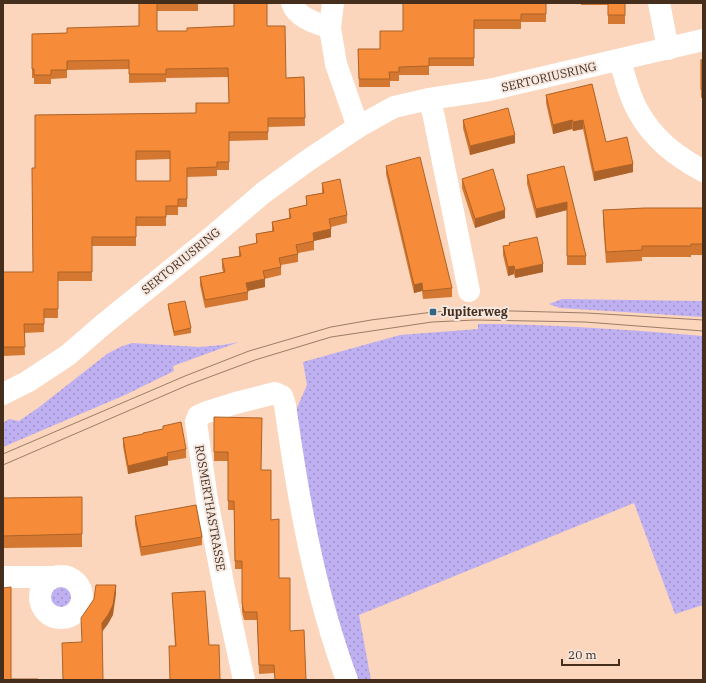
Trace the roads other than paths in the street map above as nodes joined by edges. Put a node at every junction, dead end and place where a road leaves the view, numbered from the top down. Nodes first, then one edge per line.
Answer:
1 (292, 3) edge
2 (333, 3) edge
3 (659, 3) edge
4 (330, 28) junction
5 (703, 40) edge
6 (668, 49) junction
7 (620, 61) junction
8 (429, 99) junction
9 (358, 127) junction
10 (703, 171) edge
11 (469, 291) dead end
12 (3, 394) edge
13 (3, 577) edge
14 (51, 577) dead end
15 (244, 680) edge
16 (347, 680) edge

1 - 4 street
2 - 4 street
3 - 6 street
4 - 9 street
5 - 6 street, SERTORIUSRING
6 - 7 street, SERTORIUSRING
7 - 8 street, SERTORIUSRING
7 - 10 street
8 - 9 street, SERTORIUSRING
8 - 11 street
9 - 12 street, SERTORIUSRING
13 - 14 street
15 - 16 street, ROSMERTHASTRASSE

